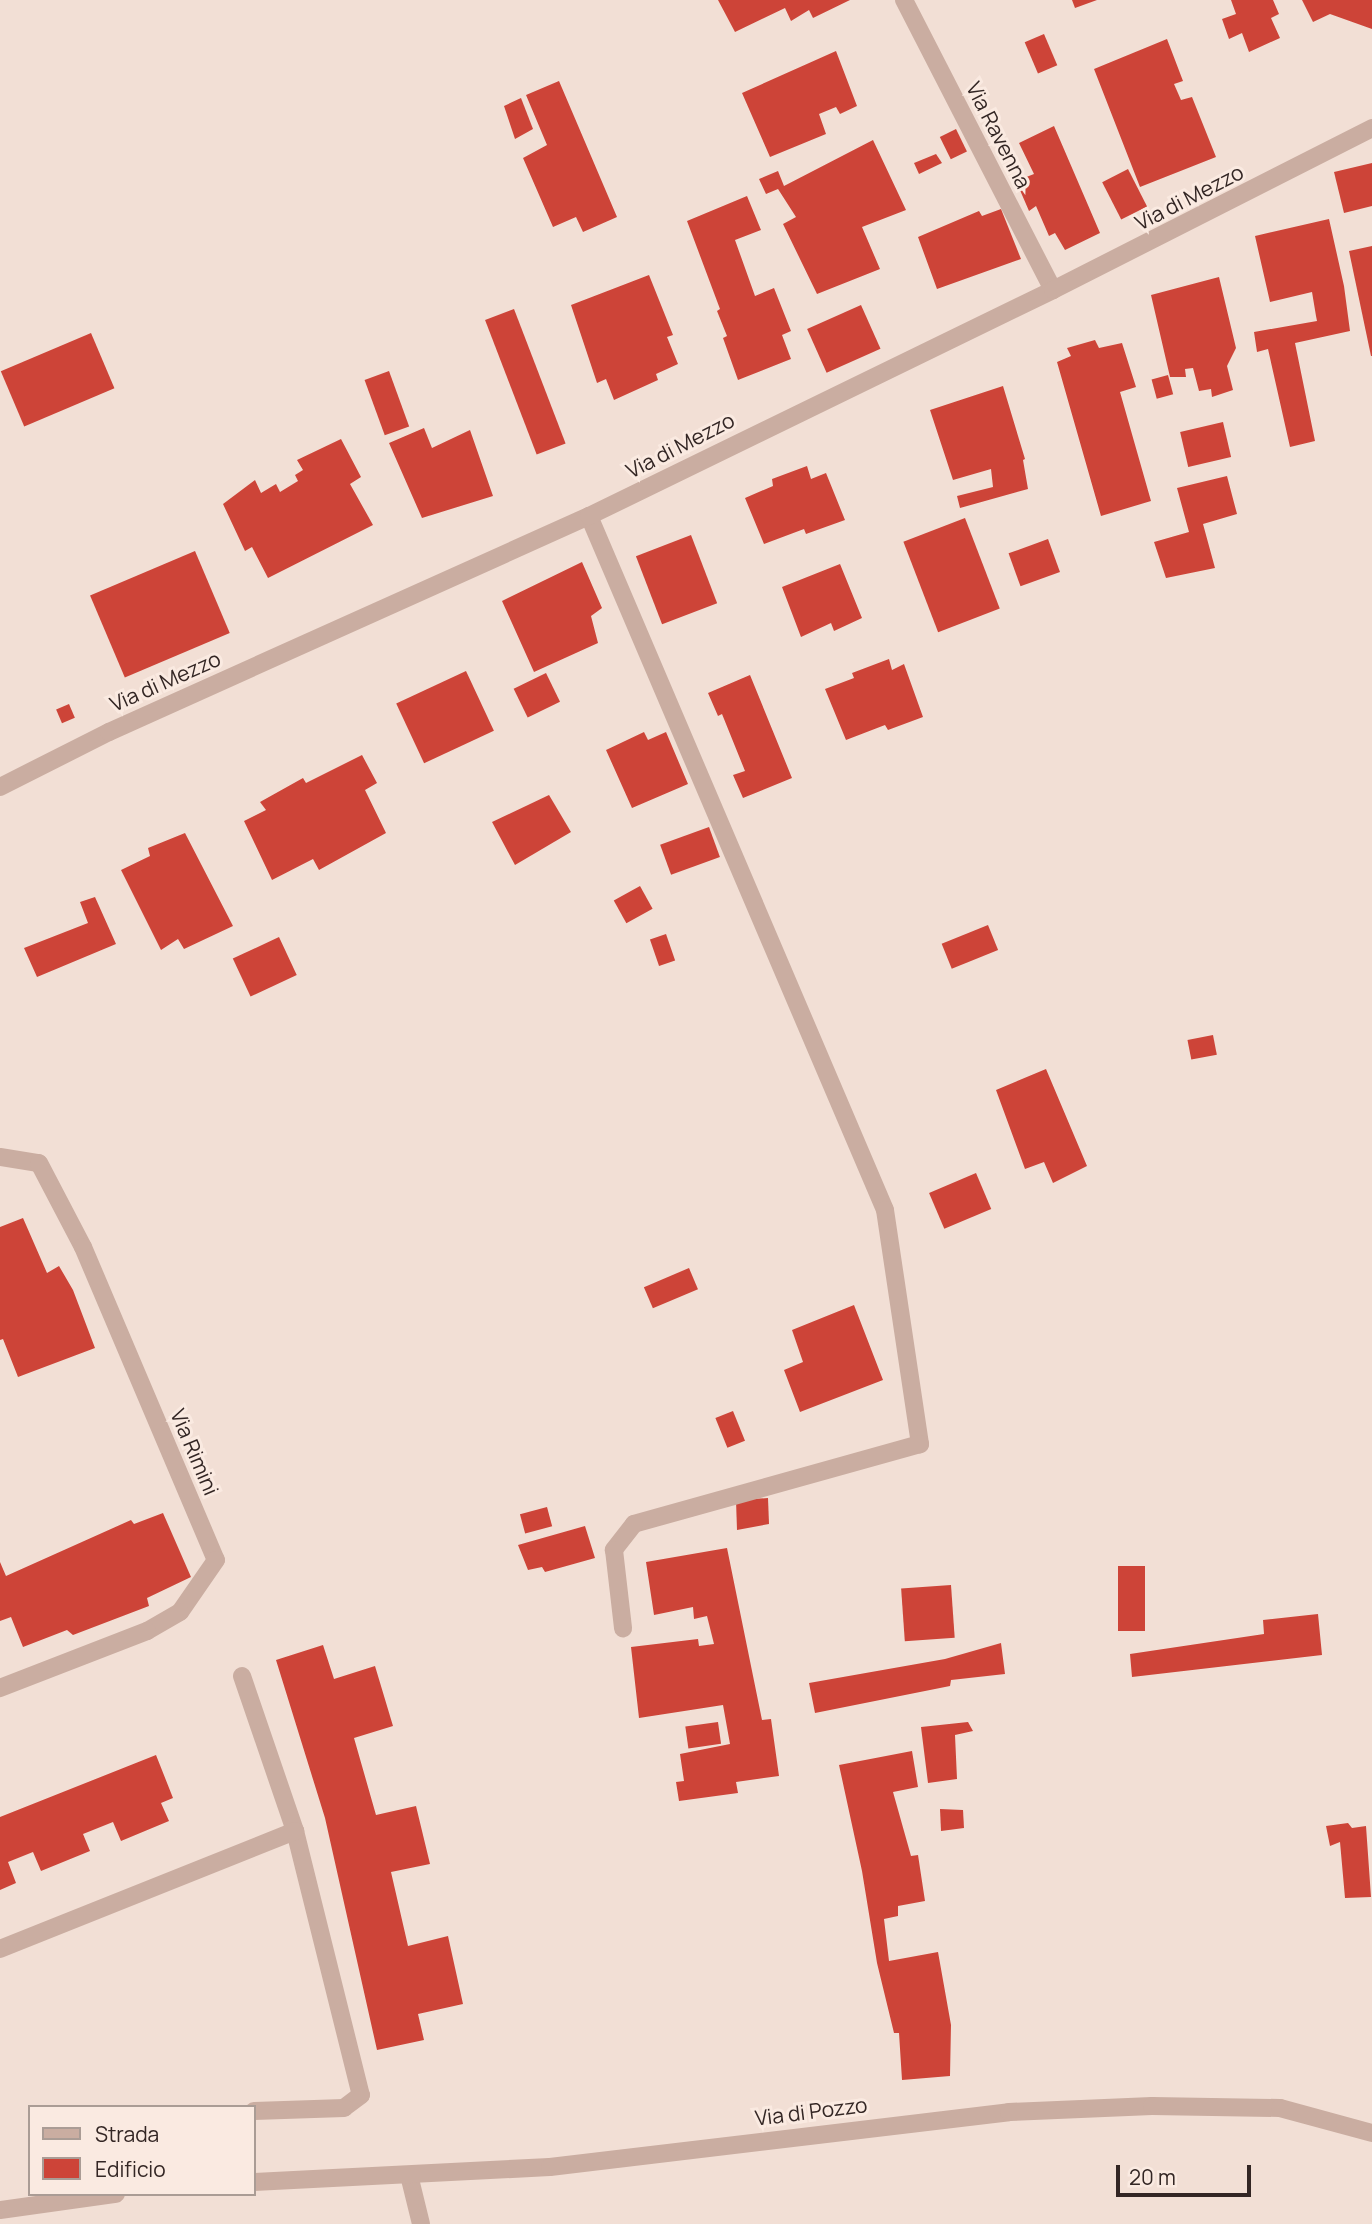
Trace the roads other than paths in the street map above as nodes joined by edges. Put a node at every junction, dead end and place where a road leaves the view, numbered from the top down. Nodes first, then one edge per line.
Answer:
1 (904, 0) edge
2 (1372, 128) edge
3 (1054, 290) junction
4 (589, 516) junction
5 (0, 787) edge
6 (0, 1157) edge
7 (623, 1628) dead end
8 (242, 1676) dead end
9 (0, 1688) edge
10 (295, 1830) junction
11 (0, 1949) edge
12 (256, 2111) edge
13 (1372, 2133) edge
14 (409, 2175) junction
15 (256, 2182) edge
16 (102, 2196) edge
17 (0, 2210) edge
18 (421, 2224) edge

1 - 3 street, Via Ravenna
2 - 3 street, Via di Mezzo
3 - 4 street, Via di Mezzo
4 - 5 street, Via di Mezzo
4 - 7 street
6 - 9 street, Via Rimini
8 - 10 street
10 - 11 street
10 - 12 street
13 - 14 street, Via di Pozzo
14 - 15 street, Via di Pozzo
14 - 18 street
16 - 17 street

